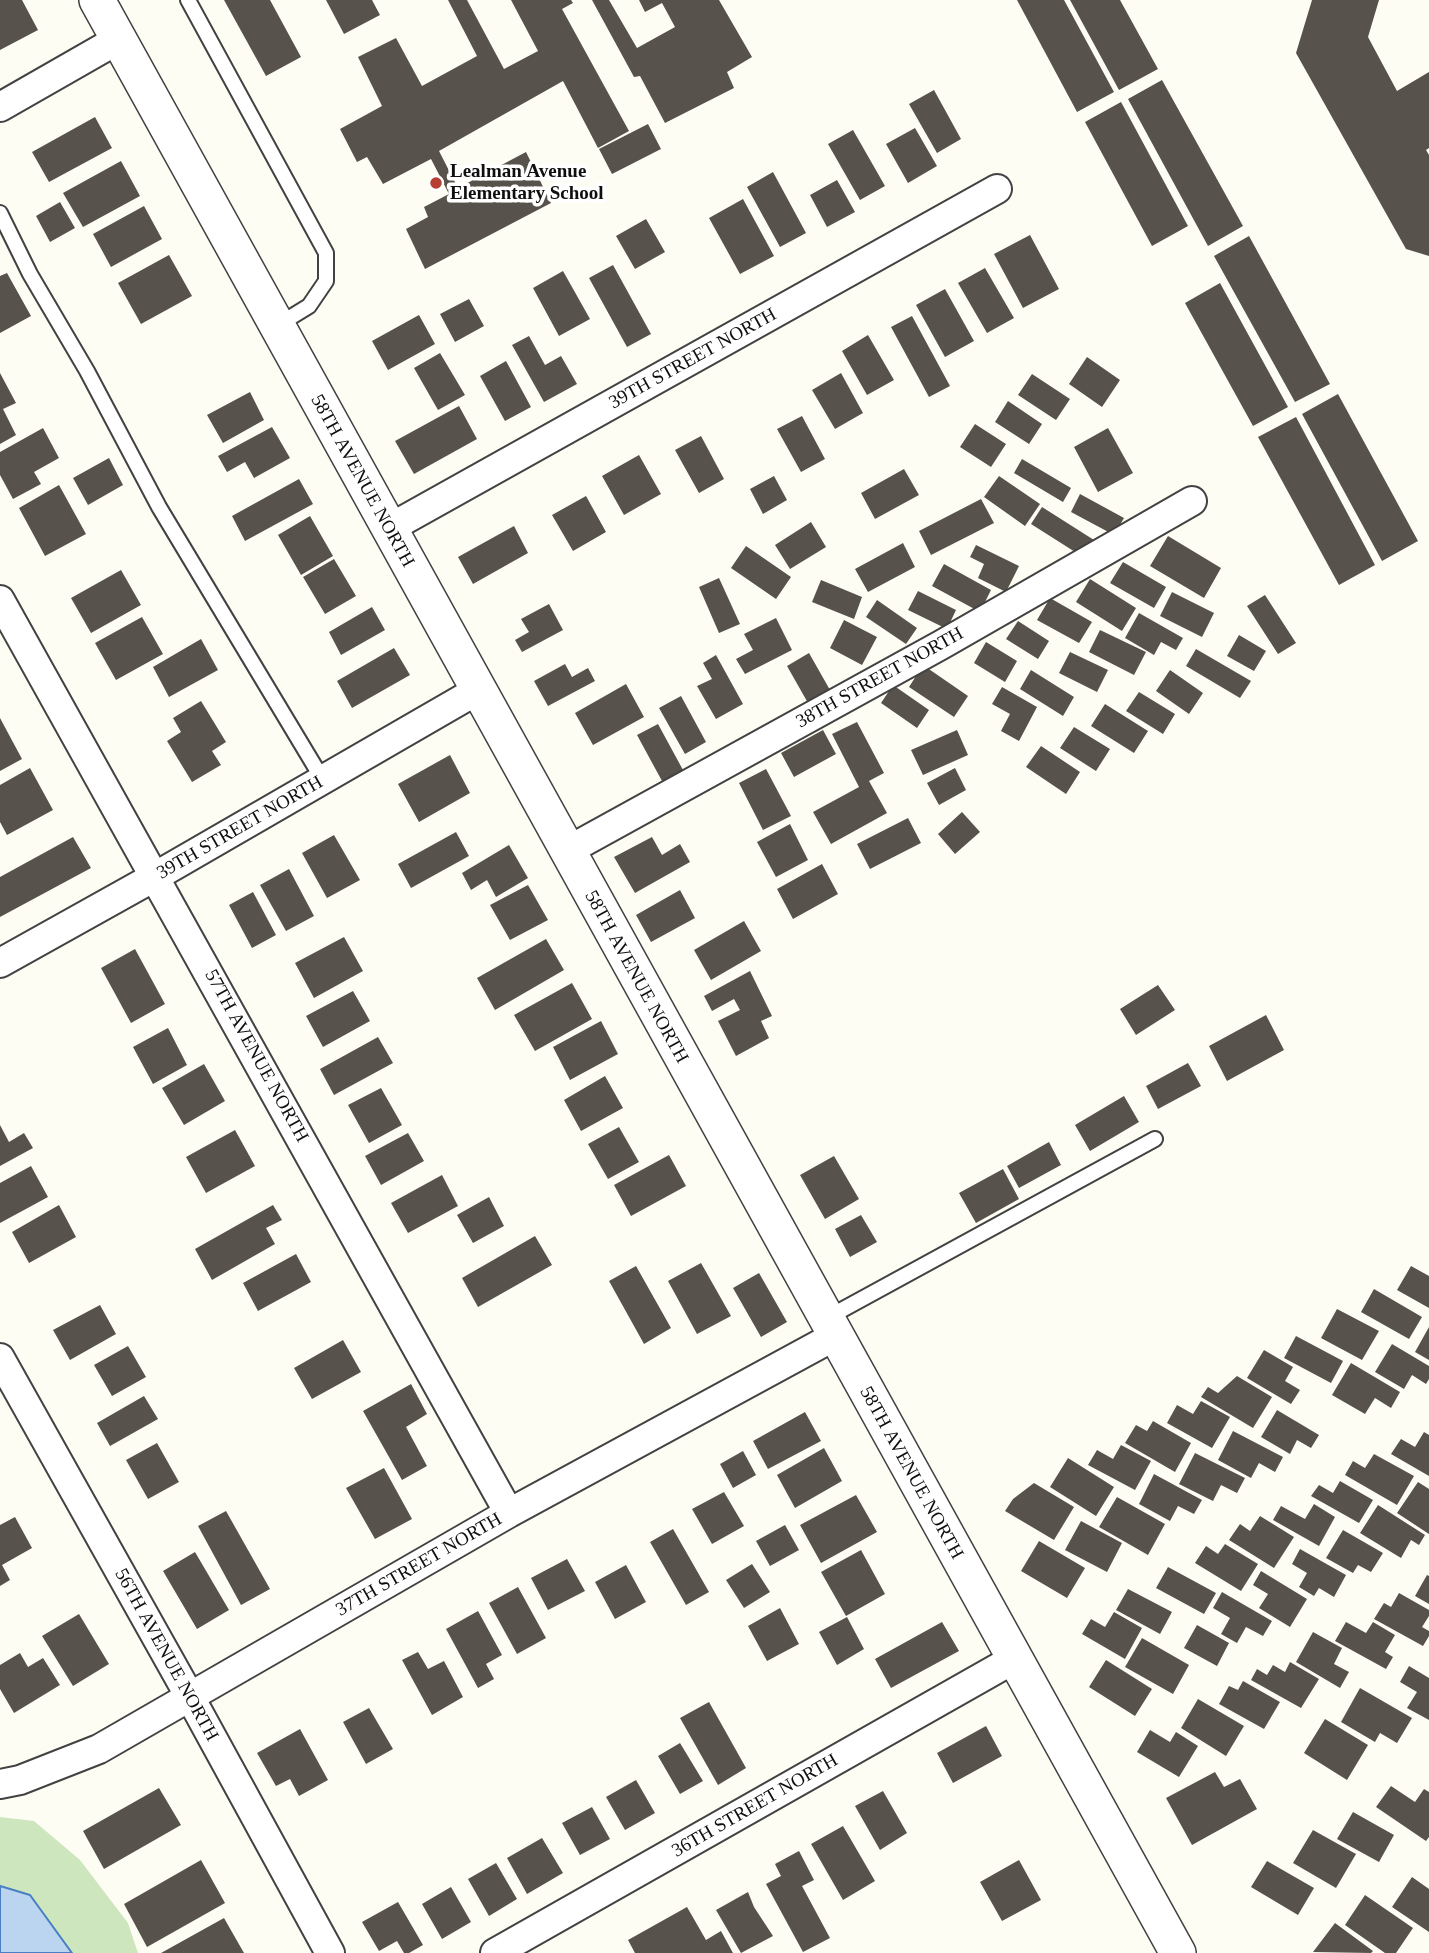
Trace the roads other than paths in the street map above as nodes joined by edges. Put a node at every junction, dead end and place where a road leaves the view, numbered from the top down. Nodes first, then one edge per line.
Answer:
1 (97, 0) edge
2 (188, 0) edge
3 (119, 38) junction
4 (0, 107) edge
5 (997, 189) dead end
6 (0, 213) edge
7 (277, 325) junction
8 (1192, 501) dead end
9 (388, 528) junction
10 (0, 600) edge
11 (478, 690) junction
12 (323, 780) junction
13 (567, 851) junction
14 (156, 876) junction
15 (0, 963) edge
16 (1155, 1139) dead end
17 (831, 1327) junction
18 (0, 1358) edge
19 (509, 1513) junction
20 (1014, 1659) junction
21 (190, 1697) junction
22 (0, 1784) edge
23 (330, 1953) edge
24 (495, 1953) edge
25 (1178, 1953) edge

1 - 3 street, 58TH AVENUE NORTH
2 - 7 lane
3 - 4 street
3 - 7 street, 58TH AVENUE NORTH
5 - 9 street, 39TH STREET NORTH
6 - 12 lane
7 - 9 street, 58TH AVENUE NORTH
8 - 13 street, 38TH STREET NORTH
9 - 11 street, 58TH AVENUE NORTH
10 - 14 street, 57TH AVENUE NORTH
11 - 12 street, 39TH STREET NORTH
11 - 13 street, 58TH AVENUE NORTH
12 - 14 street, 39TH STREET NORTH
13 - 17 street, 58TH AVENUE NORTH
14 - 15 street, 39TH STREET NORTH
14 - 19 street, 57TH AVENUE NORTH
16 - 17 lane
17 - 19 street, 37TH STREET NORTH
17 - 20 street, 58TH AVENUE NORTH
18 - 21 street, 56TH AVENUE NORTH
19 - 21 street, 37TH STREET NORTH
20 - 24 street, 36TH STREET NORTH
20 - 25 street, 58TH AVENUE NORTH
21 - 22 street, 37TH STREET NORTH
21 - 23 street, 56TH AVENUE NORTH

